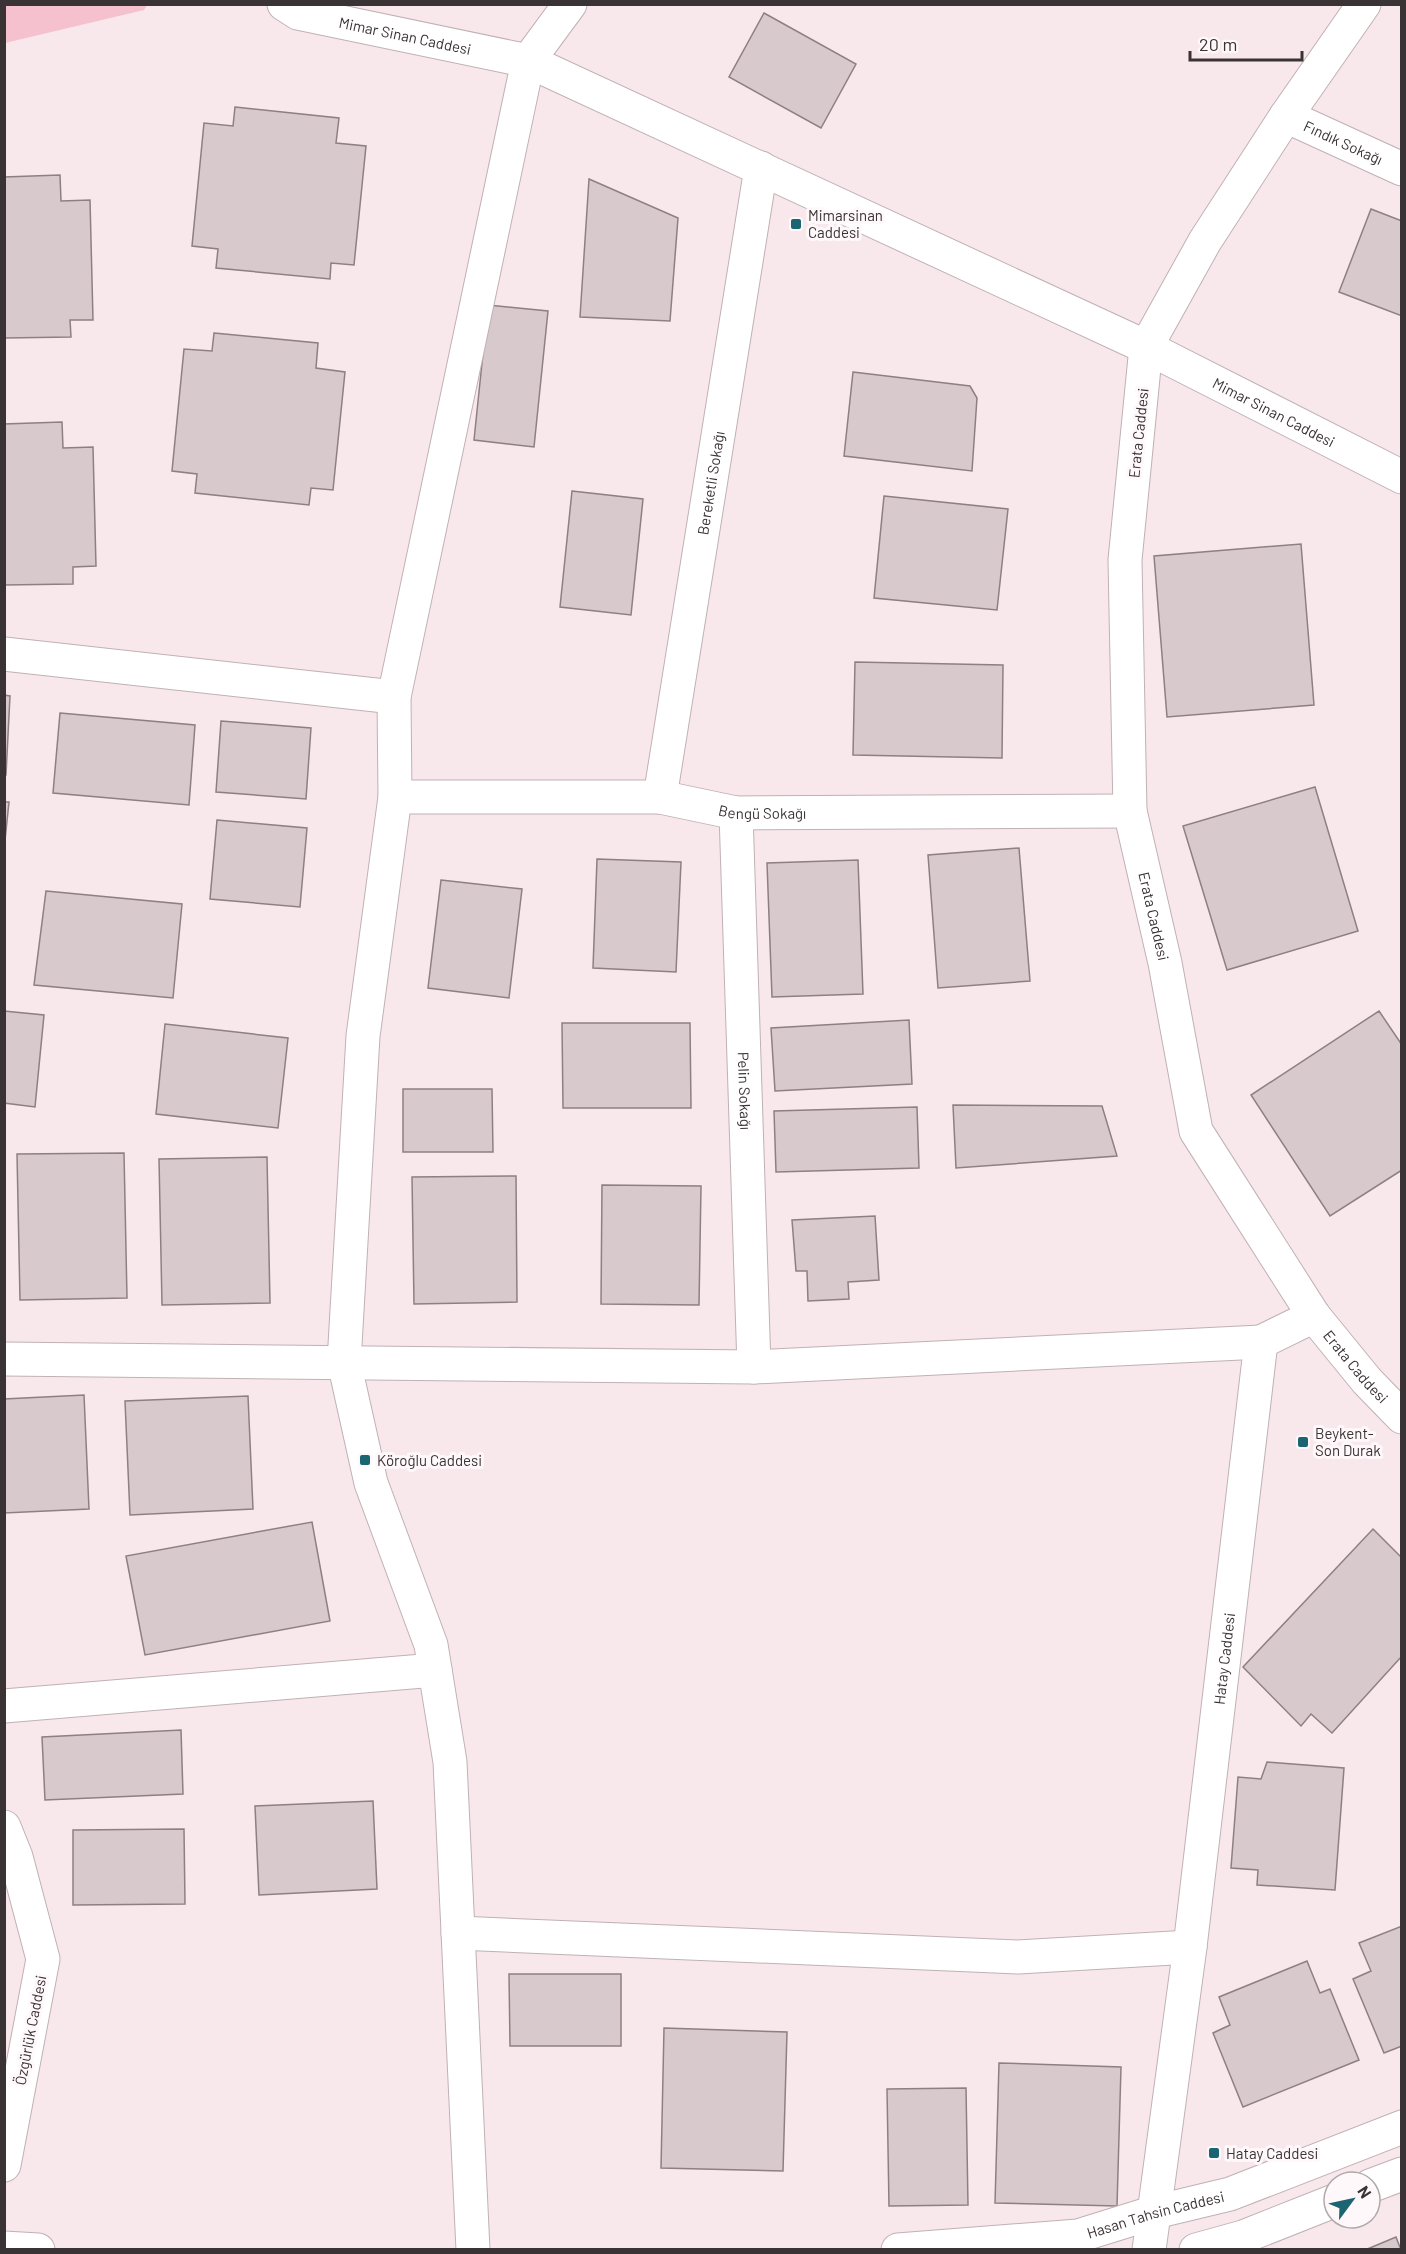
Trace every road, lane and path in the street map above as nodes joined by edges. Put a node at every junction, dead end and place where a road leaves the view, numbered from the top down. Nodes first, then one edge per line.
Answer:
1 (284, 4) edge
2 (570, 4) edge
3 (1364, 4) edge
4 (528, 61) junction
5 (1286, 116) junction
6 (761, 168) junction
7 (1401, 169) edge
8 (1146, 346) junction
9 (1401, 477) edge
10 (4, 654) edge
11 (394, 697) junction
12 (395, 797) junction
13 (660, 797) junction
14 (1130, 811) junction
15 (736, 813) junction
16 (1314, 1316) junction
17 (1262, 1342) junction
18 (4, 1359) edge
19 (344, 1362) junction
20 (754, 1367) junction
21 (1401, 1417) edge
22 (435, 1670) junction
23 (4, 1706) edge
24 (4, 1827) edge
25 (458, 1933) junction
26 (1190, 1947) junction
27 (1401, 2127) edge
28 (4, 2165) edge
29 (1401, 2174) edge
30 (1382, 2182) edge
31 (1322, 2206) edge
32 (1155, 2212) junction
33 (4, 2248) edge
34 (38, 2250) edge
35 (473, 2250) edge
36 (898, 2250) edge
37 (1149, 2250) edge
38 (1196, 2250) edge

1 - 4 street, Mimar Sinan Caddesi
2 - 4 street
3 - 5 street
4 - 6 street, Mimar Sinan Caddesi
4 - 11 street
5 - 7 street, Fındık Sokağı
5 - 8 street
6 - 8 street, Mimar Sinan Caddesi
6 - 13 street, Bereketli Sokağı
8 - 9 street, Mimar Sinan Caddesi
8 - 14 street, Erata Caddesi
10 - 11 street
11 - 12 street
12 - 13 street, Bengü Sokağı
12 - 19 street
13 - 15 street, Bengü Sokağı
14 - 15 street, Bengü Sokağı
14 - 16 street, Erata Caddesi
15 - 20 street, Pelin Sokağı
16 - 17 street
16 - 21 street, Erata Caddesi
17 - 20 street
17 - 26 street, Hatay Caddesi
18 - 19 street
19 - 20 street
19 - 22 street
22 - 23 street
22 - 25 street
24 - 28 street, Özgürlük Caddesi
25 - 26 street
25 - 35 street
26 - 32 street, Hatay Caddesi
27 - 32 street, Hasan Tahsin Caddesi
29 - 30 street
31 - 38 street
32 - 36 street, Hasan Tahsin Caddesi
32 - 37 street, Hatay Caddesi
33 - 34 street

